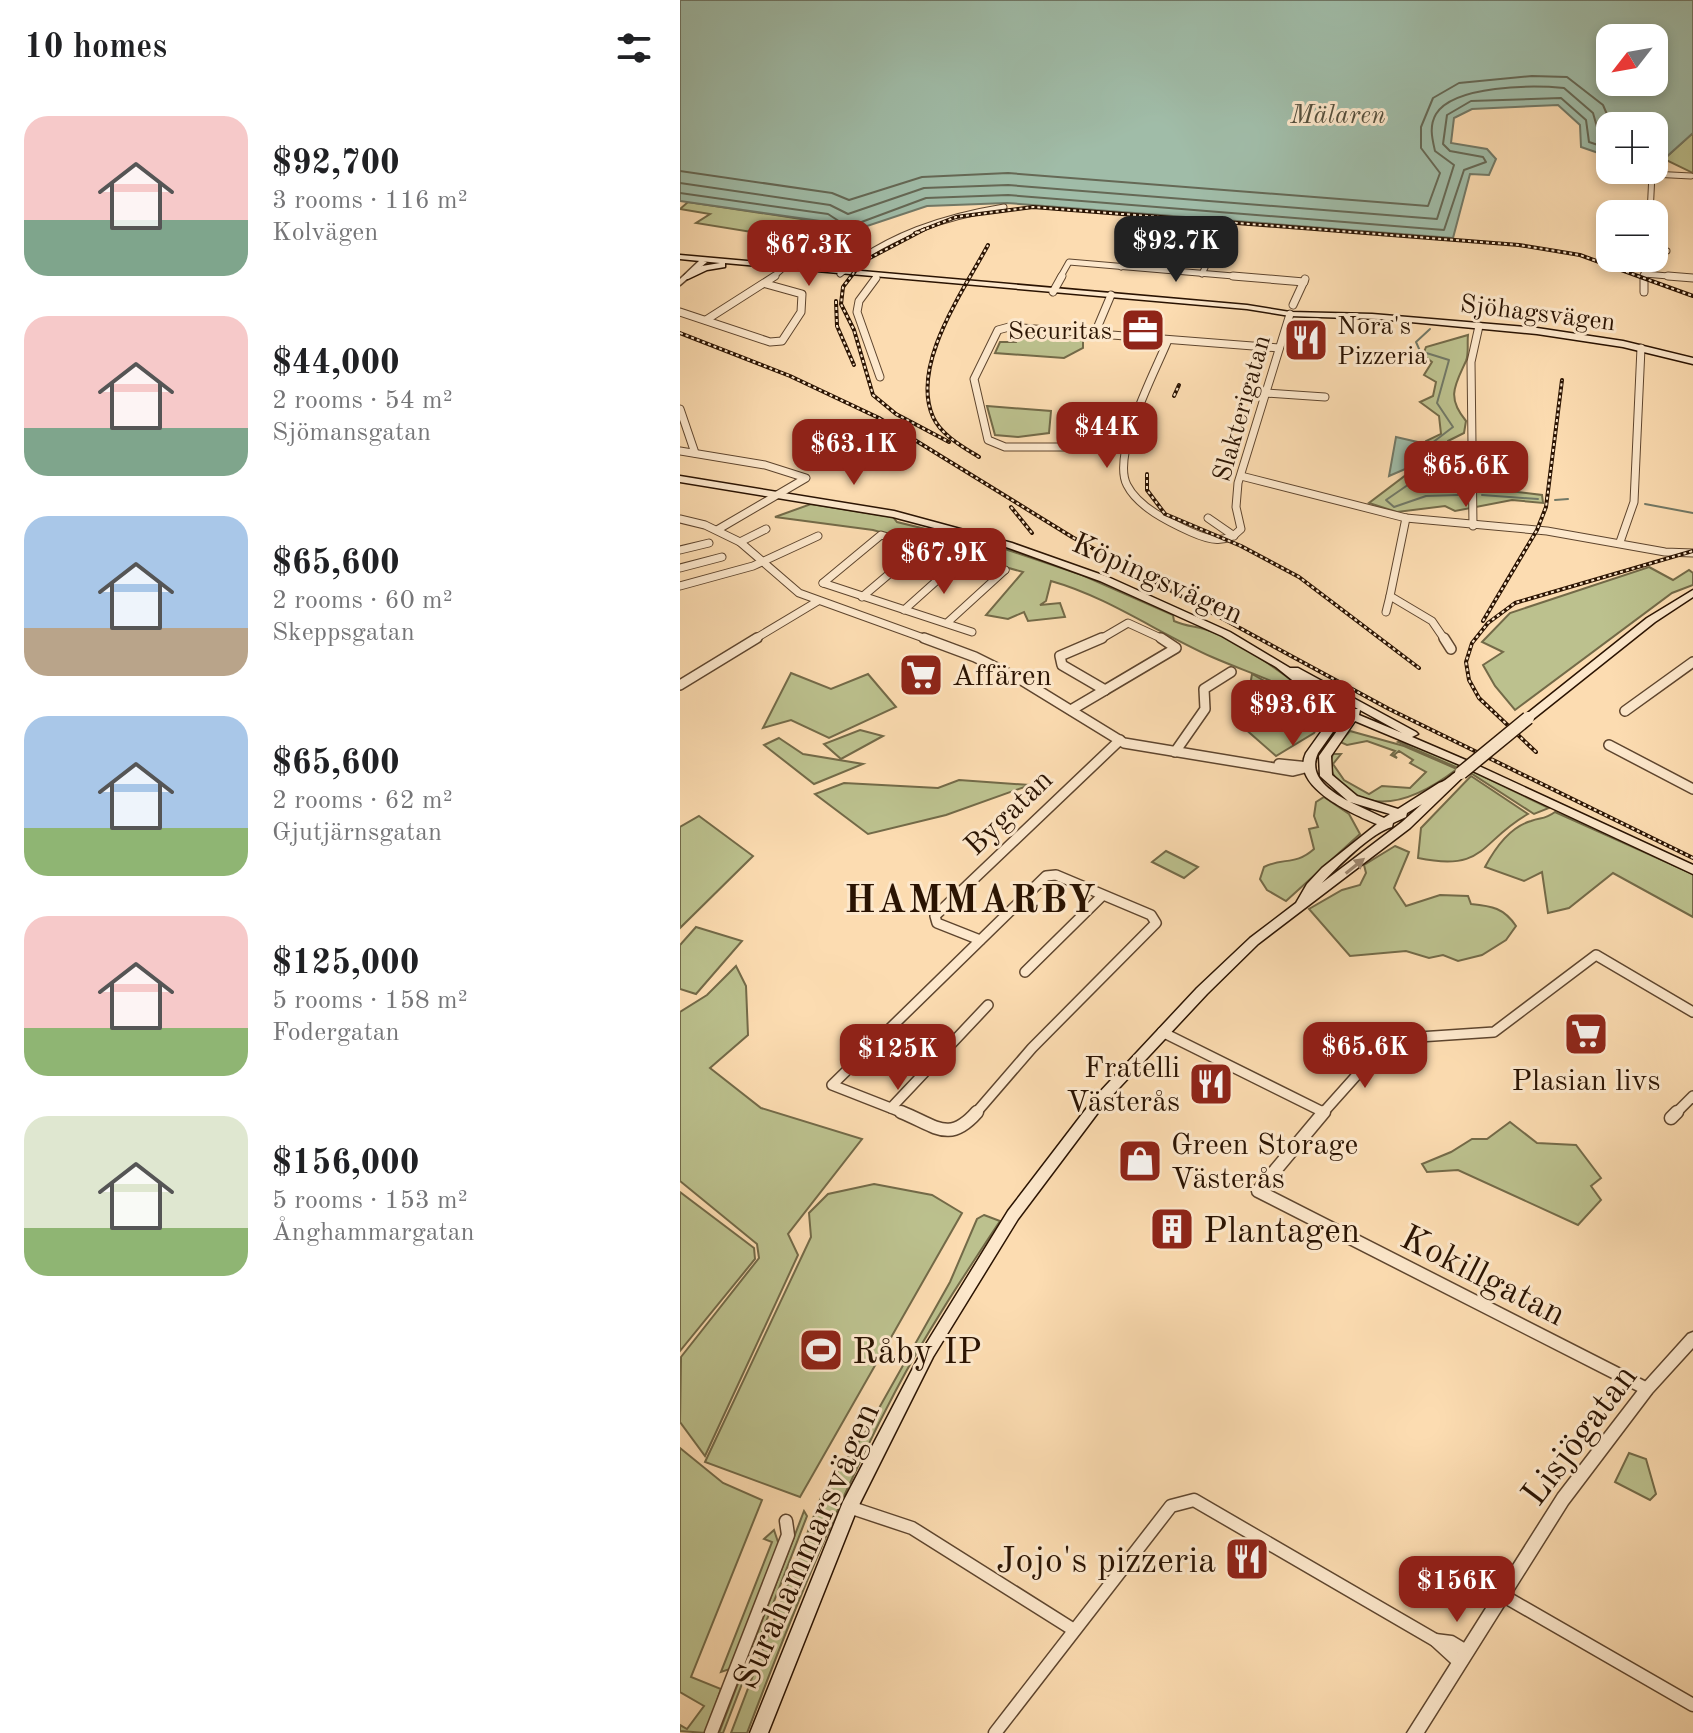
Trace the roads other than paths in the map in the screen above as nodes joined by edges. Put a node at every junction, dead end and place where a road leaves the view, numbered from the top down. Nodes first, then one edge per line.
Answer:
1 (1691, 176) dead end
2 (1652, 200) edge
3 (1004, 207) dead end
4 (1136, 238) dead end
5 (1216, 244) dead end
6 (770, 251) dead end
7 (680, 260) edge
8 (705, 261) junction
9 (852, 264) junction
10 (731, 265) junction
11 (1121, 267) junction
12 (783, 268) junction
13 (842, 273) junction
14 (1202, 274) junction
15 (1644, 274) joint
16 (877, 276) junction
17 (1693, 278) edge
18 (684, 280) edge
19 (766, 284) junction
20 (1054, 291) junction
21 (1644, 292) dead end
22 (1106, 294) junction
23 (1291, 310) junction
24 (680, 312) edge
25 (706, 320) junction
26 (1479, 326) junction
27 (1095, 333) junction
28 (1168, 340) junction
29 (1279, 348) junction
30 (1641, 348) junction
31 (1693, 361) edge
32 (880, 377) dead end
33 (1265, 393) junction
34 (1325, 397) dead end
35 (680, 409) edge
36 (1125, 447) junction
37 (680, 451) edge
38 (695, 453) junction
39 (680, 476) edge
40 (1241, 476) junction
41 (782, 493) junction
42 (1238, 514) junction
43 (1208, 518) dead end
44 (1406, 518) junction
45 (680, 519) edge
46 (1473, 526) junction
47 (1219, 527) junction
48 (766, 529) dead end
49 (720, 531) junction
50 (1236, 535) junction
51 (818, 536) dead end
52 (740, 542) junction
53 (1620, 542) junction
54 (709, 543) dead end
55 (680, 550) edge
56 (1693, 553) edge
57 (722, 557) dead end
58 (764, 563) junction
59 (680, 568) edge
60 (680, 586) edge
61 (1693, 594) edge
62 (1390, 596) junction
63 (862, 597) junction
64 (818, 601) junction
65 (904, 610) junction
66 (1386, 612) dead end
67 (948, 622) junction
68 (972, 632) dead end
69 (1451, 649) dead end
70 (1693, 662) edge
71 (1280, 665) junction
72 (1231, 672) dead end
73 (680, 685) edge
74 (1105, 690) junction
75 (1321, 698) junction
76 (1071, 710) junction
77 (1341, 711) junction
78 (1625, 711) dead end
79 (1353, 716) junction
80 (1333, 721) junction
81 (1120, 740) junction
82 (1326, 743) junction
83 (1609, 745) dead end
84 (1175, 752) junction
85 (1309, 767) junction
86 (1323, 767) junction
87 (1461, 770) junction
88 (1693, 789) edge
89 (1413, 802) junction
90 (1343, 803) junction
91 (1372, 805) junction
92 (1399, 811) junction
93 (1384, 822) junction
94 (1406, 825) junction
95 (1371, 834) junction
96 (1693, 870) edge
97 (1102, 896) junction
98 (1301, 902) junction
99 (980, 940) junction
100 (1025, 972) dead end
101 (988, 1005) dead end
102 (1693, 1012) edge
103 (1162, 1032) junction
104 (1693, 1096) edge
105 (891, 1108) junction
106 (1323, 1112) junction
107 (1671, 1118) dead end
108 (1691, 1343) edge
109 (1647, 1389) junction
110 (849, 1507) junction
111 (786, 1521) dead end
112 (1502, 1595) junction
113 (1074, 1630) junction
114 (1462, 1656) junction
115 (1693, 1705) edge
116 (711, 1733) edge
117 (759, 1733) edge
118 (995, 1733) edge
119 (1415, 1733) edge

1 - 2 street
3 - 9 street
4 - 11 street
5 - 14 street
6 - 9 street
7 - 8 main road, Sjöhagsvägen
7 - 18 main road
8 - 10 main road, Sjöhagsvägen
8 - 12 main road, Sjöhagsvägen
8 - 18 street
9 - 13 street
10 - 12 main road, Sjöhagsvägen
10 - 18 main road
11 - 14 street
11 - 20 street
12 - 13 main road, Sjöhagsvägen
12 - 19 street
13 - 16 main road, Sjöhagsvägen
14 - 23 street, Slakterigatan
15 - 17 street
15 - 21 street
16 - 20 main road, Sjöhagsvägen
16 - 32 street
19 - 25 street
19 - 25 street
20 - 22 main road, Sjöhagsvägen
22 - 23 main road, Sjöhagsvägen
22 - 27 street
23 - 26 main road, Sjöhagsvägen
23 - 29 street, Slakterigatan
24 - 25 street
26 - 30 main road, Sjöhagsvägen
26 - 46 street
27 - 28 street
27 - 36 street
28 - 29 street
28 - 36 street
29 - 33 street, Slakterigatan
30 - 31 main road, Sjöhagsvägen
30 - 53 street
33 - 34 street
33 - 40 street, Slakterigatan
35 - 38 street
36 - 50 street
37 - 38 street
38 - 41 street
39 - 41 main road, Köpingsvägen
40 - 42 street, Slakterigatan
40 - 44 street
41 - 49 street
41 - 71 main road, Köpingsvägen
42 - 47 street, Slakterigatan
42 - 50 street, Slakterigatan
43 - 47 street, Slakterigatan
44 - 46 street
44 - 62 street
45 - 49 street
46 - 53 street
47 - 50 street, Slakterigatan
48 - 52 street
49 - 52 street
51 - 58 street
52 - 58 street
53 - 56 street
54 - 55 street
57 - 59 street
58 - 60 street
58 - 64 street
61 - 87 main road, bridge
62 - 66 street
62 - 69 street
63 - 63 street
63 - 65 street
64 - 73 street
64 - 76 street
65 - 67 street
65 - 67 street
67 - 68 street
70 - 78 street
71 - 75 main road, Köpingsvägen
71 - 79 main road, Köpingsvägen
72 - 84 street
74 - 74 street
74 - 76 street
75 - 77 main road, Köpingsvägen
75 - 80 main road
76 - 81 street
77 - 79 main road, Köpingsvägen
77 - 80 main road
79 - 82 main road
79 - 87 main road, Köpingsvägen
79 - 87 main road, Köpingsvägen
80 - 82 main road
81 - 84 street
81 - 99 street, Bygatan
82 - 85 main road
82 - 86 main road
83 - 88 street
84 - 85 street
85 - 86 main road
85 - 90 main road
86 - 91 main road
87 - 89 main road, Surahammarsvägen
87 - 94 main road, Surahammarsvägen
87 - 96 main road, Köpingsvägen
89 - 91 main road
89 - 92 main road, Surahammarsvägen
90 - 93 main road
90 - 95 main road
91 - 92 main road
92 - 93 main road, Surahammarsvägen
92 - 94 main road
93 - 94 main road
93 - 95 main road, Surahammarsvägen
98 -> 94 main road, Surahammarsvägen
95 - 98 main road, Surahammarsvägen
97 - 99 street
97 - 100 street
97 - 105 street
98 - 103 main road, Surahammarsvägen
99 - 105 street
101 - 105 street
102 - 106 street
103 - 106 street
103 - 110 main road, Surahammarsvägen
104 - 107 street
106 - 109 street, Kokillgatan
108 - 109 street, Lisjögatan
109 - 112 street, Lisjögatan
110 - 113 street
110 - 117 main road, Surahammarsvägen
111 - 116 street
112 - 114 street, Lisjögatan
112 - 115 street
113 - 114 street
113 - 118 street
114 - 119 street, Lisjögatan

